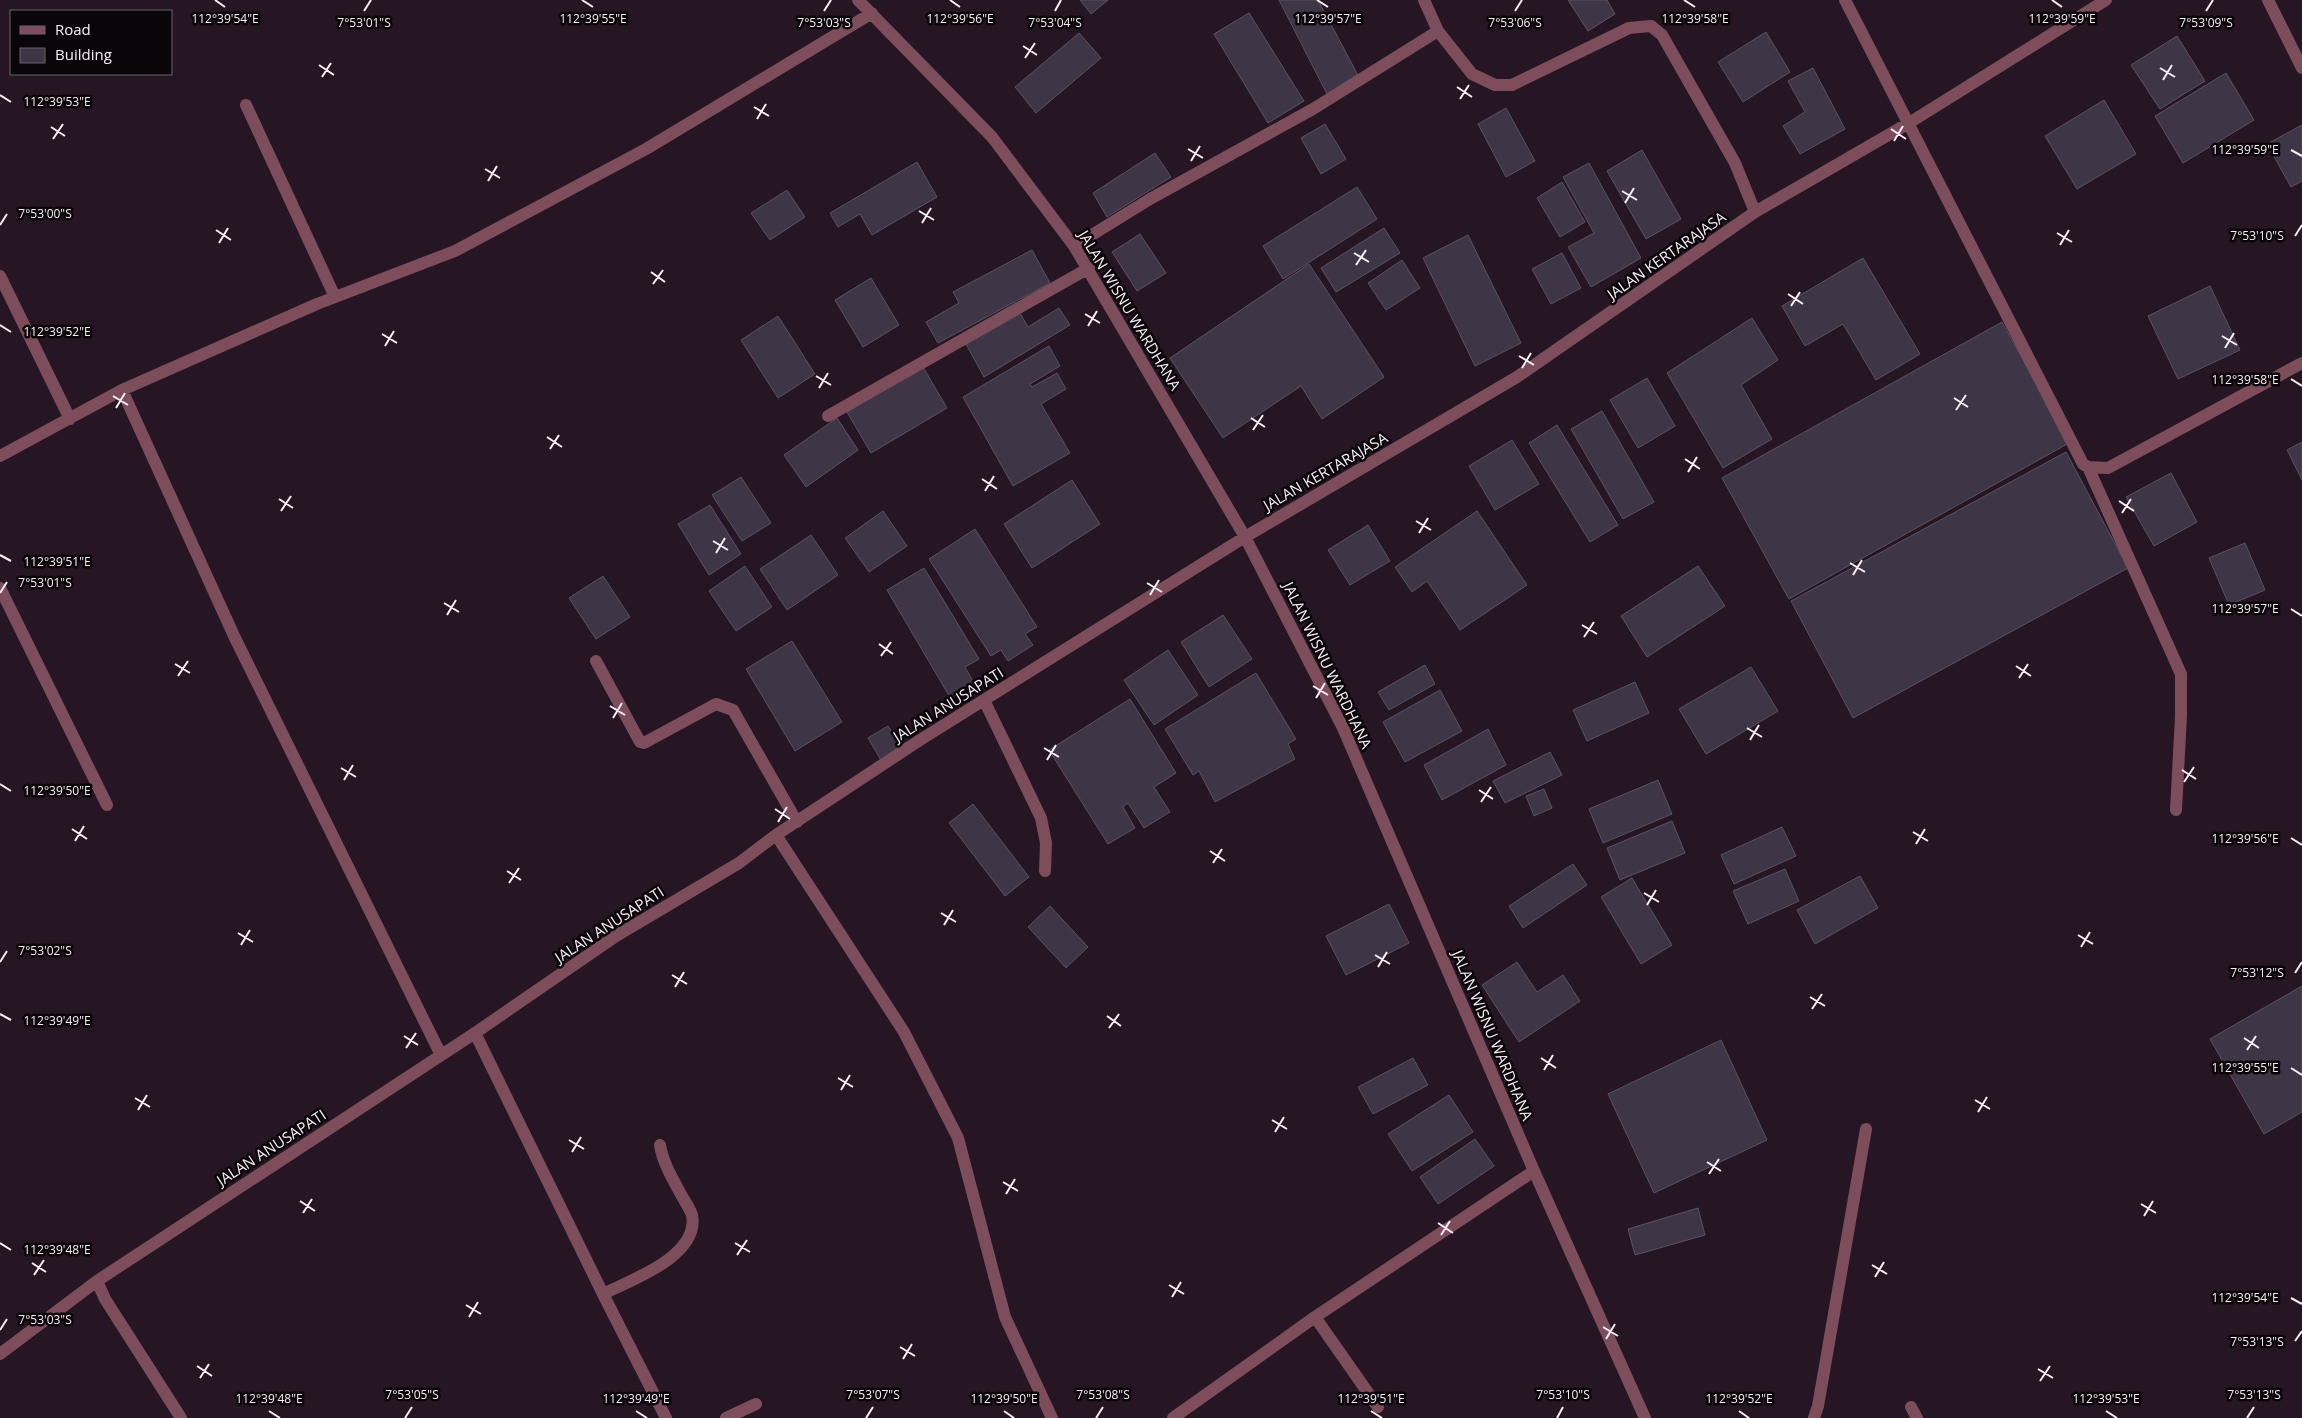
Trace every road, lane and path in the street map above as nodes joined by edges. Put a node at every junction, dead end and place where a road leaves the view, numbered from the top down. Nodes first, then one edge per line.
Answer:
1 (858, 0) edge
2 (1424, 0) edge
3 (1845, 0) edge
4 (2106, 0) edge
5 (2268, 0) edge
6 (872, 13) junction
7 (1438, 32) junction
8 (2302, 68) edge
9 (246, 105) dead end
10 (1909, 123) junction
11 (1756, 212) junction
12 (1074, 246) junction
13 (1089, 268) junction
14 (0, 276) edge
15 (335, 297) junction
16 (2302, 363) edge
17 (122, 390) junction
18 (828, 416) dead end
19 (70, 419) junction
20 (0, 456) edge
21 (2088, 468) junction
22 (1245, 536) junction
23 (0, 588) edge
24 (596, 661) dead end
25 (984, 700) junction
26 (107, 805) dead end
27 (2176, 810) dead end
28 (797, 822) junction
29 (776, 835) junction
30 (1045, 871) dead end
31 (474, 1033) junction
32 (441, 1054) junction
33 (1866, 1129) dead end
34 (660, 1145) dead end
35 (1534, 1170) junction
36 (97, 1281) junction
37 (603, 1294) junction
38 (1315, 1317) junction
39 (0, 1354) edge
40 (756, 1404) dead end
41 (1378, 1407) dead end
42 (181, 1418) edge
43 (666, 1418) edge
44 (726, 1418) edge
45 (1052, 1418) edge
46 (1173, 1418) edge
47 (1645, 1418) edge
48 (1814, 1418) edge

1 - 6 street, JALAN WISNU WARDHANA
2 - 7 street
3 - 10 street
4 - 10 street, JALAN KERTARAJASA
5 - 8 street
6 - 12 street, JALAN WISNU WARDHANA
6 - 15 street
7 - 11 street
7 - 12 street
9 - 15 street
10 - 11 street, JALAN KERTARAJASA
10 - 21 street
11 - 22 street, JALAN KERTARAJASA
12 - 13 street, JALAN WISNU WARDHANA
13 - 18 street
13 - 22 street, JALAN WISNU WARDHANA
14 - 19 street
15 - 17 street
16 - 21 street
17 - 19 street
17 - 32 street
19 - 20 street
21 - 27 street
22 - 25 street, JALAN ANUSAPATI
22 - 35 street, JALAN WISNU WARDHANA
23 - 26 street
24 - 28 street
25 - 28 street, JALAN ANUSAPATI
25 - 30 street
28 - 29 street, JALAN ANUSAPATI
29 - 31 street, JALAN ANUSAPATI
29 - 45 street
31 - 32 street, JALAN ANUSAPATI
31 - 37 street
32 - 36 street, JALAN ANUSAPATI
33 - 48 street
34 - 37 street
35 - 38 street
35 - 47 street, JALAN WISNU WARDHANA
36 - 39 street, JALAN ANUSAPATI
36 - 42 street
37 - 43 street
38 - 41 street
38 - 46 street
40 - 44 street

